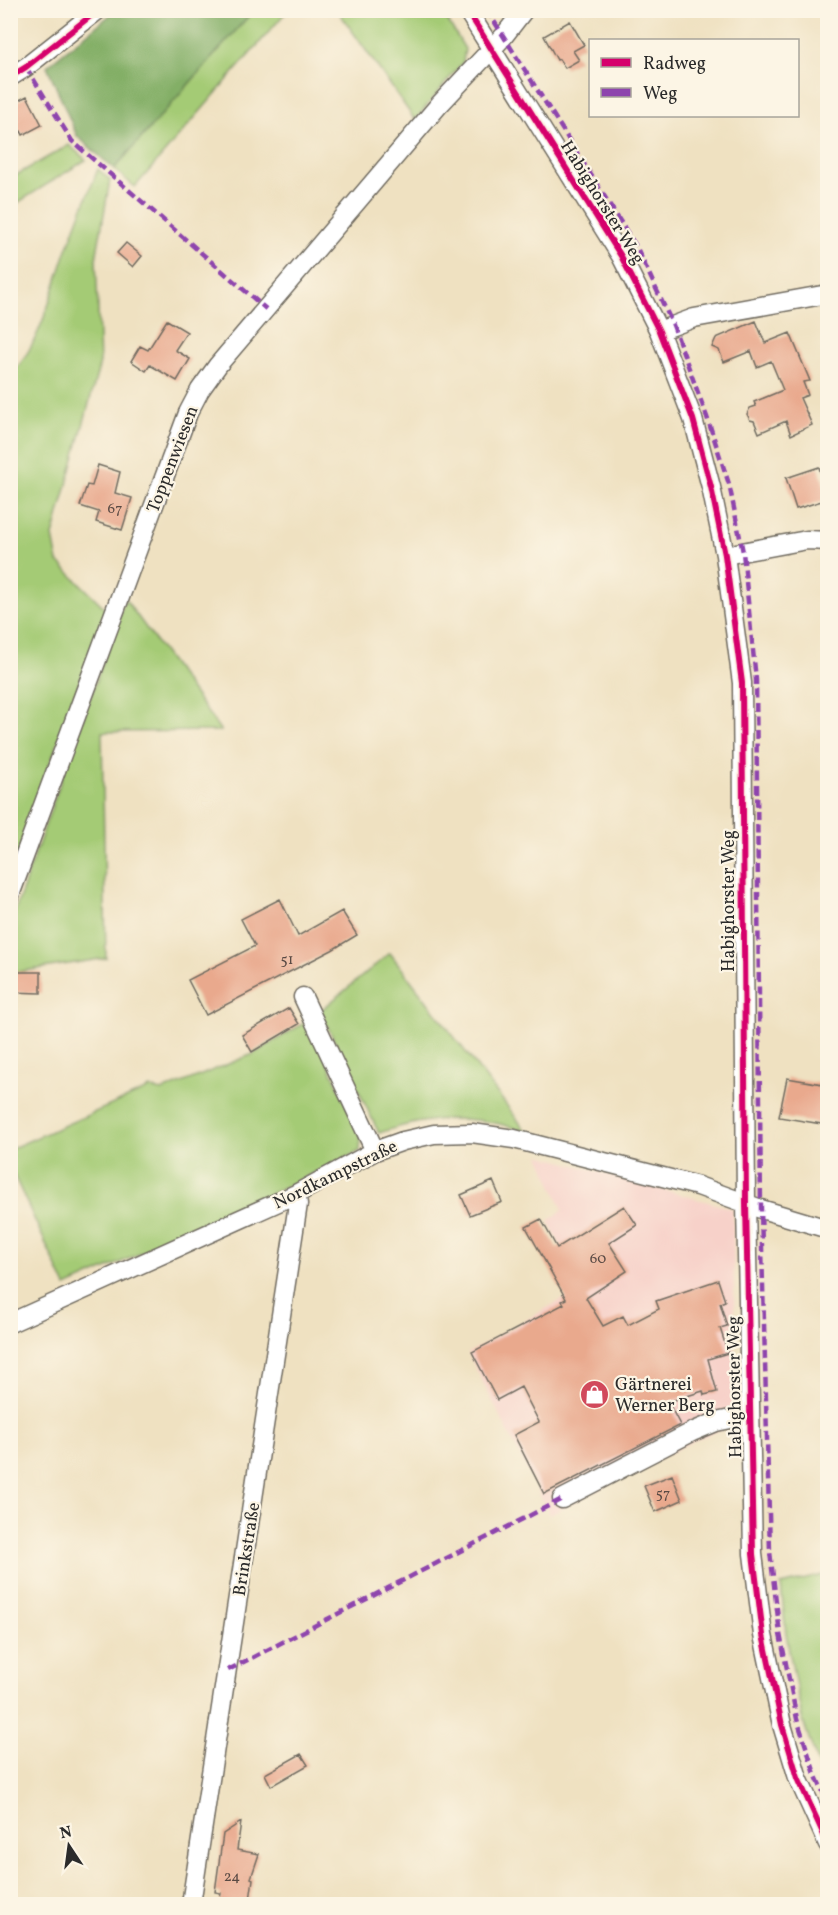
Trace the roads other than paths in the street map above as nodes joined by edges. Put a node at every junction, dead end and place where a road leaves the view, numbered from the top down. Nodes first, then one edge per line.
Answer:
1 (98, 10) edge
2 (466, 10) edge
3 (524, 10) edge
4 (490, 50) junction
5 (10, 77) edge
6 (828, 294) edge
7 (659, 331) junction
8 (828, 541) edge
9 (725, 555) junction
10 (10, 895) edge
11 (303, 997) dead end
12 (375, 1151) junction
13 (296, 1194) junction
14 (746, 1203) junction
15 (828, 1229) edge
16 (10, 1323) edge
17 (750, 1415) junction
18 (562, 1499) dead end
19 (828, 1844) edge
20 (191, 1905) edge

1 - 5 street
2 - 4 street, Habighorster Weg
3 - 4 street, Toppenwiesen
4 - 7 street, Habighorster Weg
4 - 10 street, Toppenwiesen
6 - 7 street
7 - 9 street, Habighorster Weg
8 - 9 street
9 - 14 street, Habighorster Weg
11 - 12 street
12 - 13 street, Nordkampstraße
12 - 14 street, Nordkampstraße
13 - 16 street, Nordkampstraße
13 - 20 street, Brinkstraße
14 - 15 street, Nordkampstraße
14 - 17 street, Habighorster Weg
17 - 18 street
17 - 19 street, Habighorster Weg

